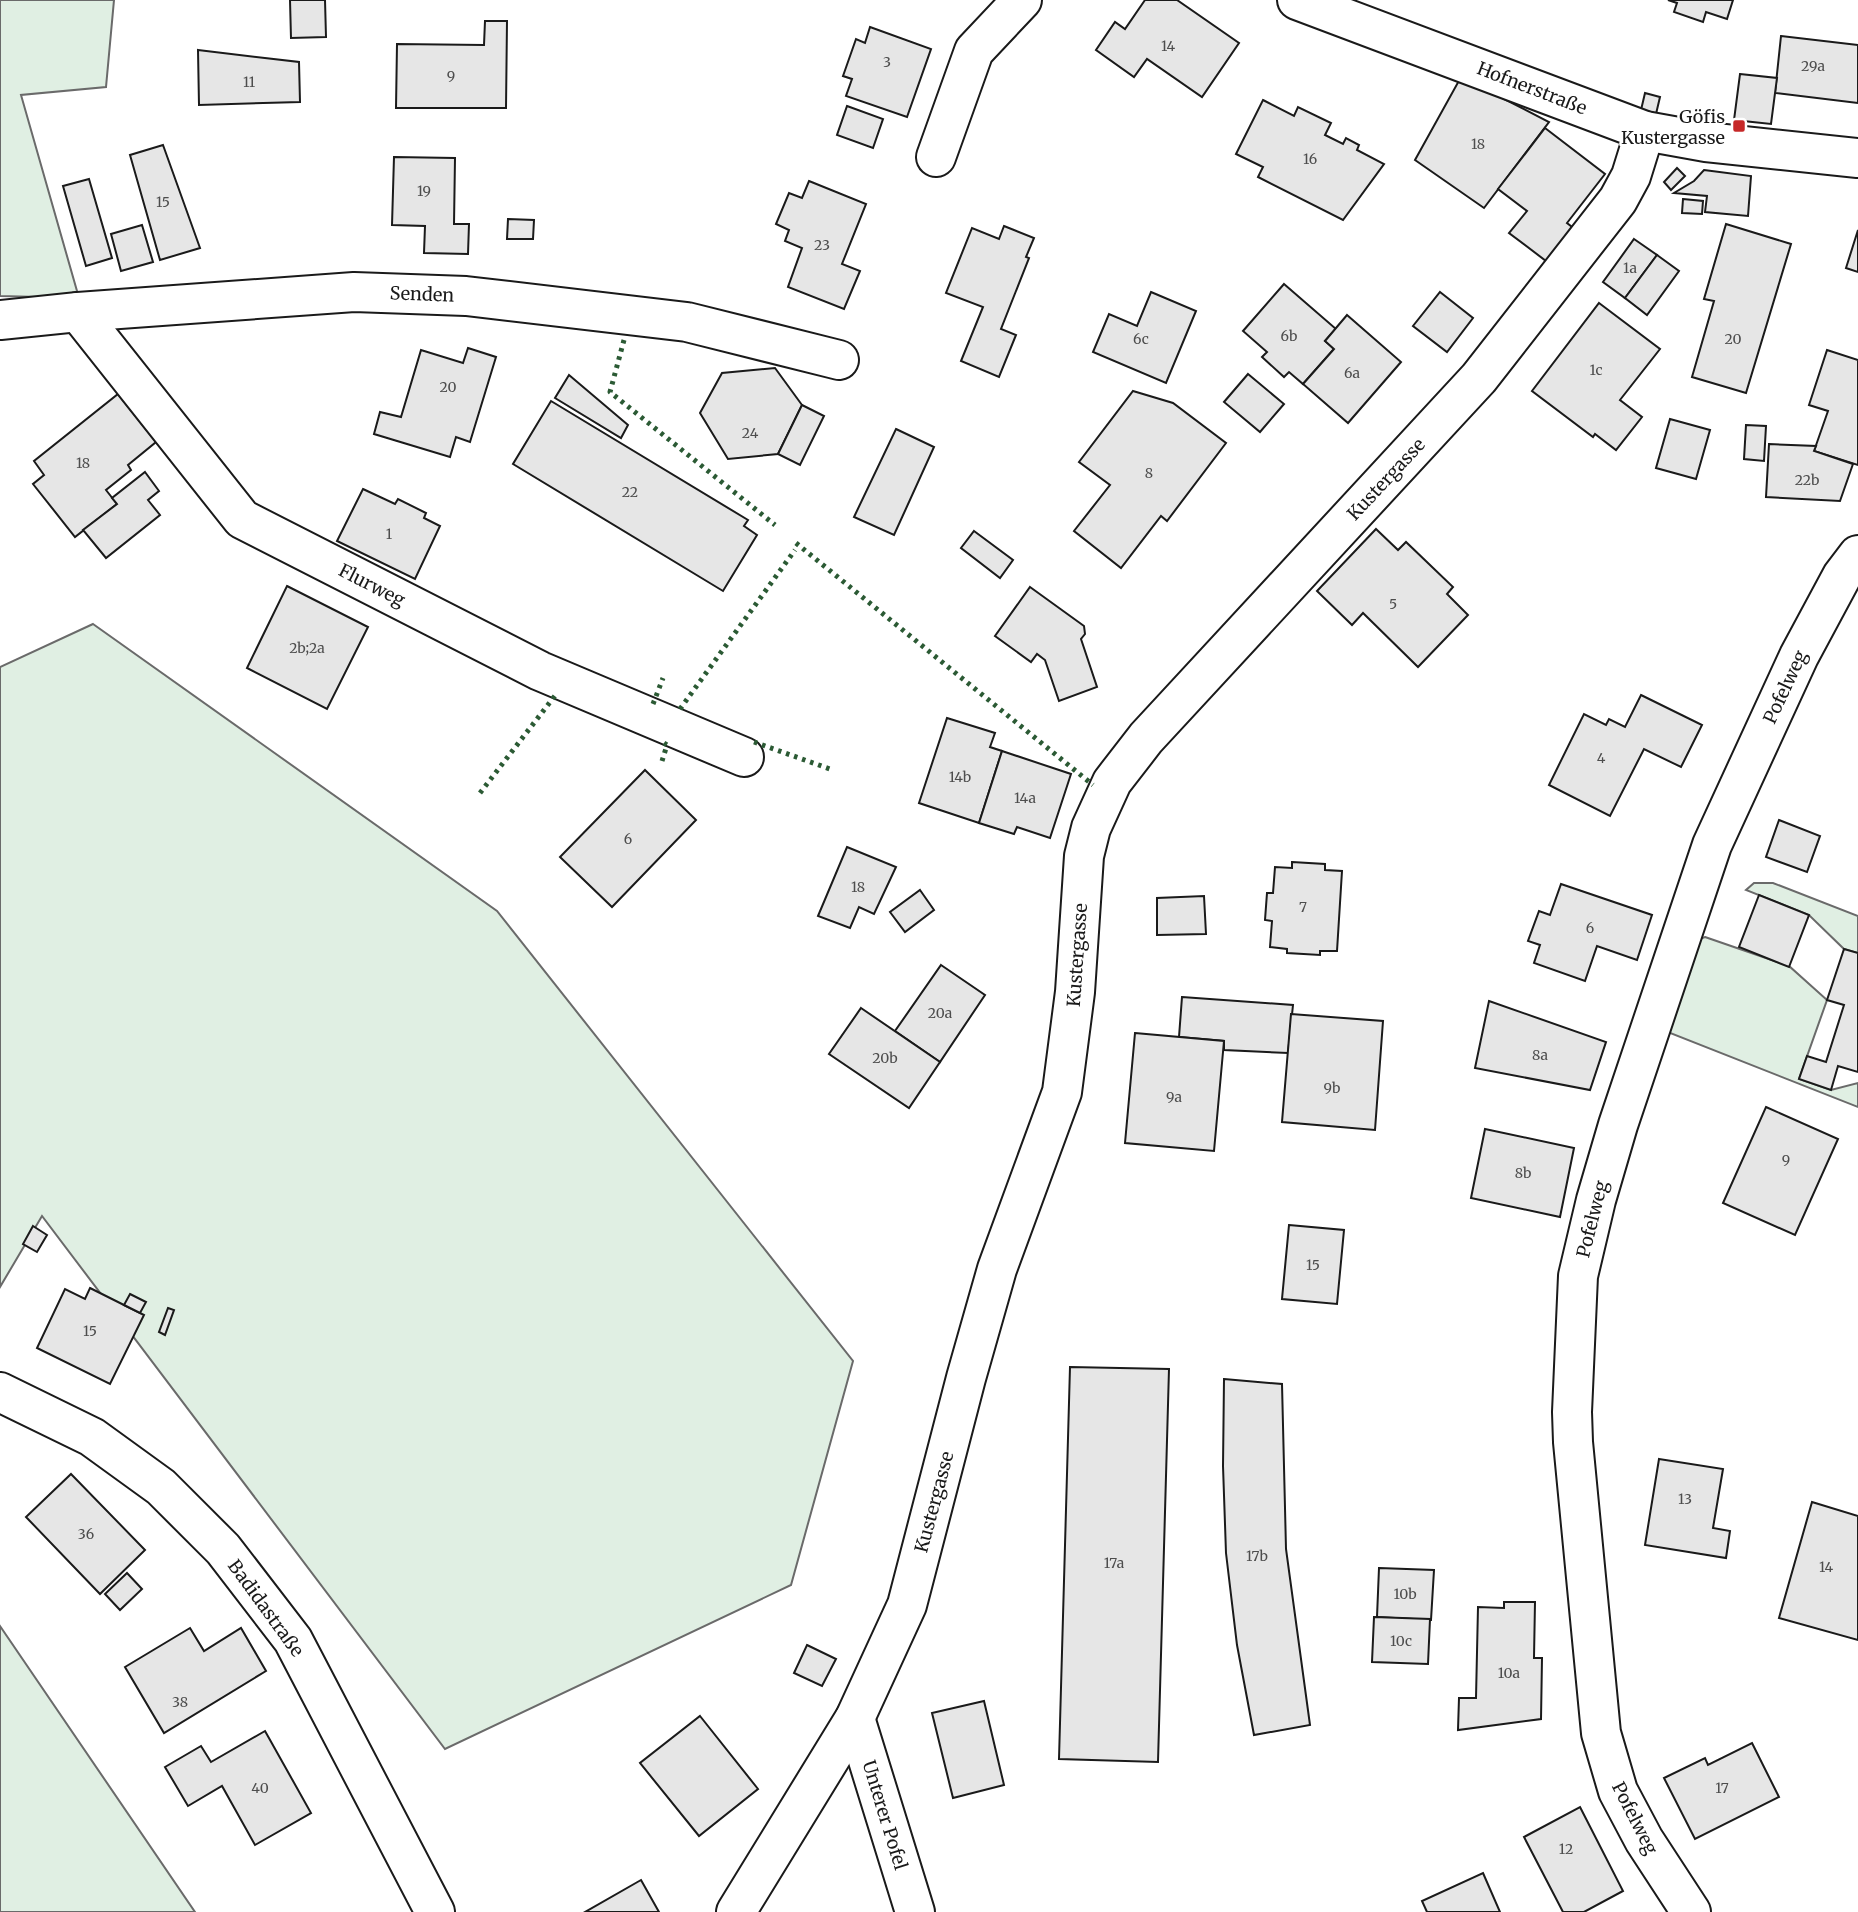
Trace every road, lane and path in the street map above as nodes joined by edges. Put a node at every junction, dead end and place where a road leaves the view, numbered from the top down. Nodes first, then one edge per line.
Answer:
1 (1297, 0) edge
2 (1003, 4) edge
3 (1645, 131) junction
4 (936, 157) dead end
5 (1858, 158) edge
6 (78, 312) junction
7 (0, 320) edge
8 (839, 360) dead end
9 (1858, 555) edge
10 (744, 757) dead end
11 (0, 1392) edge
12 (855, 1718) junction
13 (435, 1912) edge
14 (736, 1912) edge
15 (915, 1912) edge
16 (1691, 1912) edge

1 - 3 street, Hofnerstraße
2 - 4 street
3 - 5 street, Hofnerstraße
3 - 12 street, Kustergasse
6 - 7 street, Senden
6 - 8 street, Senden
6 - 10 street, Flurweg
9 - 16 street, Pofelweg
11 - 13 street, Badidastraße
12 - 14 street, Kustergasse
12 - 15 street, Unterer Pofel

